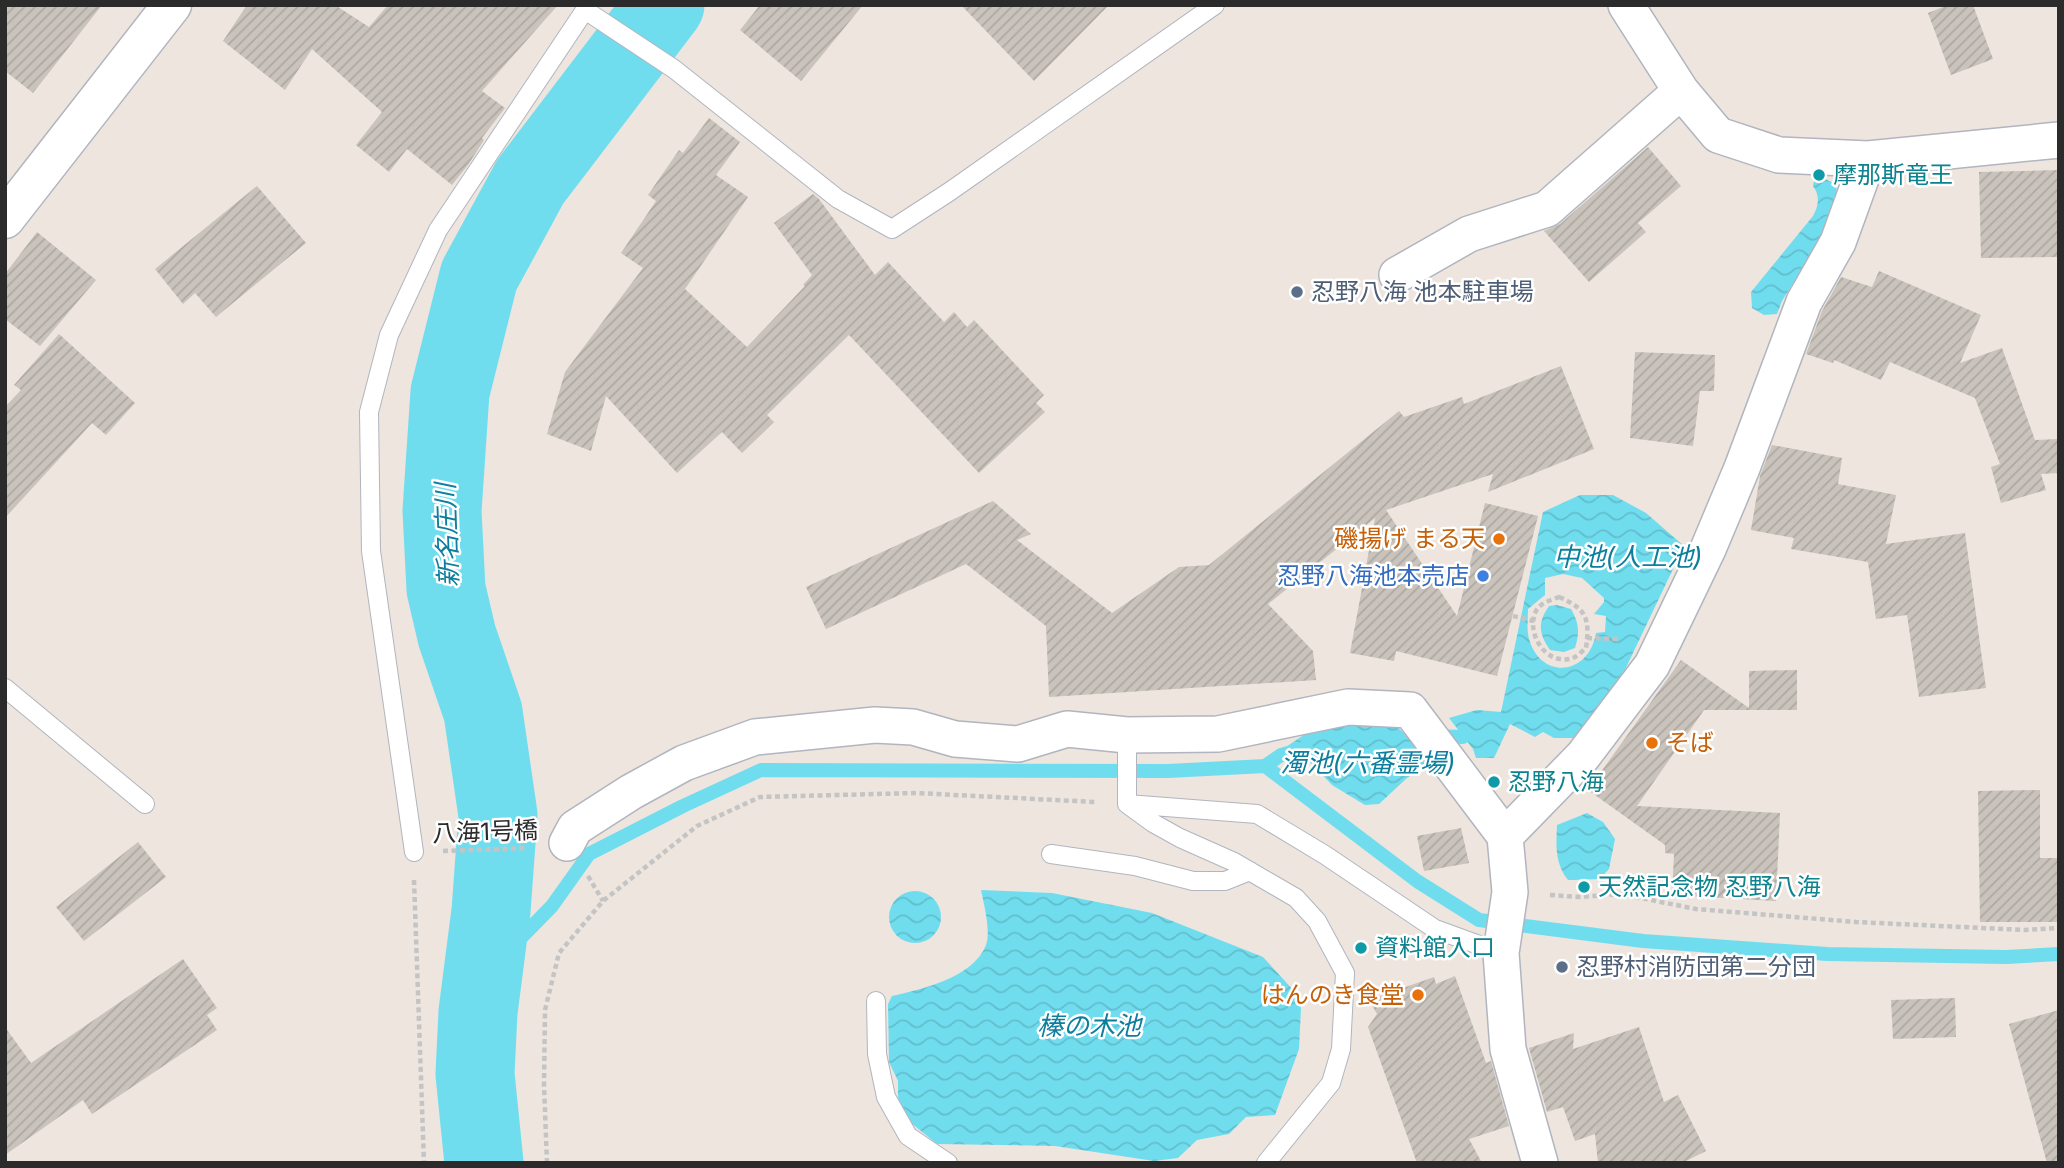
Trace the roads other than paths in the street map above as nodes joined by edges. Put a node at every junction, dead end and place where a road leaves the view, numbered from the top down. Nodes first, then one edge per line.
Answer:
1 (172, 5) edge
2 (1215, 5) edge
3 (1626, 5) edge
4 (587, 8) edge
5 (1681, 91) junction
6 (2059, 140) edge
7 (1868, 159) junction
8 (5, 219) edge
9 (1397, 275) dead end
10 (5, 688) edge
11 (1127, 738) junction
12 (145, 804) dead end
13 (1128, 804) junction
14 (1505, 836) junction
15 (554, 845) road end
16 (422, 851) road end
17 (1051, 854) dead end
18 (1250, 871) junction
19 (1501, 951) junction
20 (876, 1001) dead end
21 (948, 1163) edge
22 (1266, 1163) edge
23 (1540, 1163) edge

1 - 8 street
2 - 4 lane
3 - 5 street
4 - 16 lane
5 - 7 street
5 - 9 street
6 - 7 street
7 - 14 street
10 - 12 lane
11 - 13 lane
11 - 14 street
11 - 15 street
13 - 18 lane
13 - 19 lane
14 - 19 street
17 - 18 lane
18 - 22 lane
19 - 23 street
20 - 21 lane

